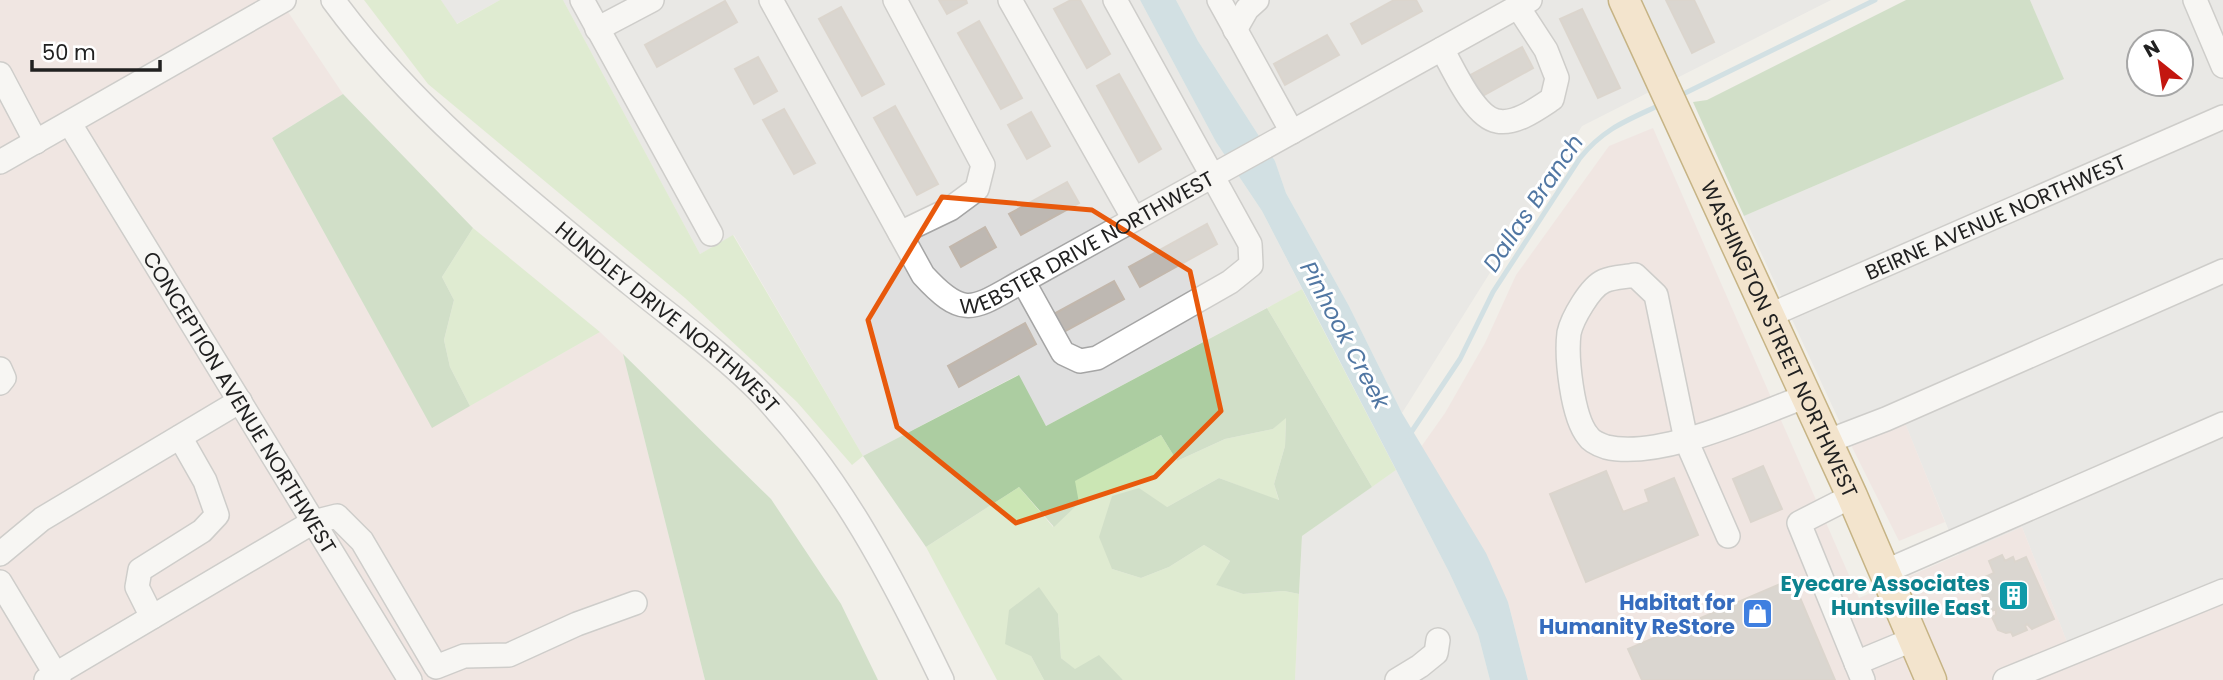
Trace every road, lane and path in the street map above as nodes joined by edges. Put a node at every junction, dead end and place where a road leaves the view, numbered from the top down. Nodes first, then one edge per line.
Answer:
1 (284, 0) edge
2 (333, 0) edge
3 (582, 0) edge
4 (652, 0) edge
5 (771, 0) edge
6 (895, 0) edge
7 (1010, 0) edge
8 (1115, 0) edge
9 (1219, 0) edge
10 (1257, 0) edge
11 (1624, 0) edge
12 (2195, 0) edge
13 (1524, 3) edge
14 (597, 29) junction
15 (1235, 30) junction
16 (1442, 49) junction
17 (2223, 66) edge
18 (0, 74) edge
19 (2223, 117) edge
20 (70, 124) junction
21 (1287, 134) junction
22 (36, 142) junction
23 (0, 162) edge
24 (1211, 175) junction
25 (1134, 219) junction
26 (900, 233) junction
27 (711, 234) dead end
28 (2223, 271) edge
29 (1023, 281) junction
30 (1768, 316) junction
31 (0, 369) edge
32 (0, 383) edge
33 (1804, 397) junction
34 (240, 401) junction
35 (2223, 424) edge
36 (180, 437) junction
37 (1686, 440) junction
38 (1826, 442) junction
39 (1852, 496) junction
40 (313, 522) junction
41 (1728, 536) dead end
42 (0, 554) edge
43 (1885, 572) junction
44 (0, 582) edge
45 (2223, 591) edge
46 (635, 603) dead end
47 (152, 617) junction
48 (1913, 639) junction
49 (1438, 640) dead end
50 (1859, 672) edge
51 (54, 678) edge
52 (410, 680) edge
53 (942, 680) edge
54 (1397, 680) edge
55 (1931, 680) edge
56 (2005, 680) edge

1 - 20 street
2 - 53 street, HUNDLEY DRIVE NORTHWEST
3 - 14 street
4 - 14 street
5 - 26 street, WEBSTER DRIVE NORTHWEST
6 - 26 street
7 - 25 street
8 - 24 street
9 - 15 street
10 - 15 street
11 - 30 main road, WASHINGTON STREET NORTHWEST
12 - 17 street
13 - 16 street, WEBSTER DRIVE NORTHWEST
13 - 16 street
14 - 27 street
15 - 21 street
16 - 21 street, WEBSTER DRIVE NORTHWEST
18 - 22 street
19 - 30 street, BEIRNE AVENUE NORTHWEST
20 - 22 street
20 - 34 street, CONCEPTION AVENUE NORTHWEST
21 - 24 street, WEBSTER DRIVE NORTHWEST
22 - 23 street
24 - 25 street, WEBSTER DRIVE NORTHWEST
24 - 29 street
25 - 29 street, WEBSTER DRIVE NORTHWEST
26 - 29 street, WEBSTER DRIVE NORTHWEST
28 - 38 street
30 - 33 main road, WASHINGTON STREET NORTHWEST
31 - 32 street
33 - 37 street
33 - 38 main road, WASHINGTON STREET NORTHWEST
34 - 36 street
34 - 40 street, CONCEPTION AVENUE NORTHWEST
35 - 43 street
36 - 42 street
36 - 47 street
37 - 37 street
37 - 41 street
38 - 39 main road, WASHINGTON STREET NORTHWEST
39 - 43 main road, WASHINGTON STREET NORTHWEST
39 - 50 street
40 - 46 street
40 - 47 street
40 - 52 street, CONCEPTION AVENUE NORTHWEST
43 - 48 main road, WASHINGTON STREET NORTHWEST
44 - 51 street
45 - 56 street
47 - 51 street
48 - 50 street
48 - 55 main road, WASHINGTON STREET NORTHWEST
49 - 54 street

